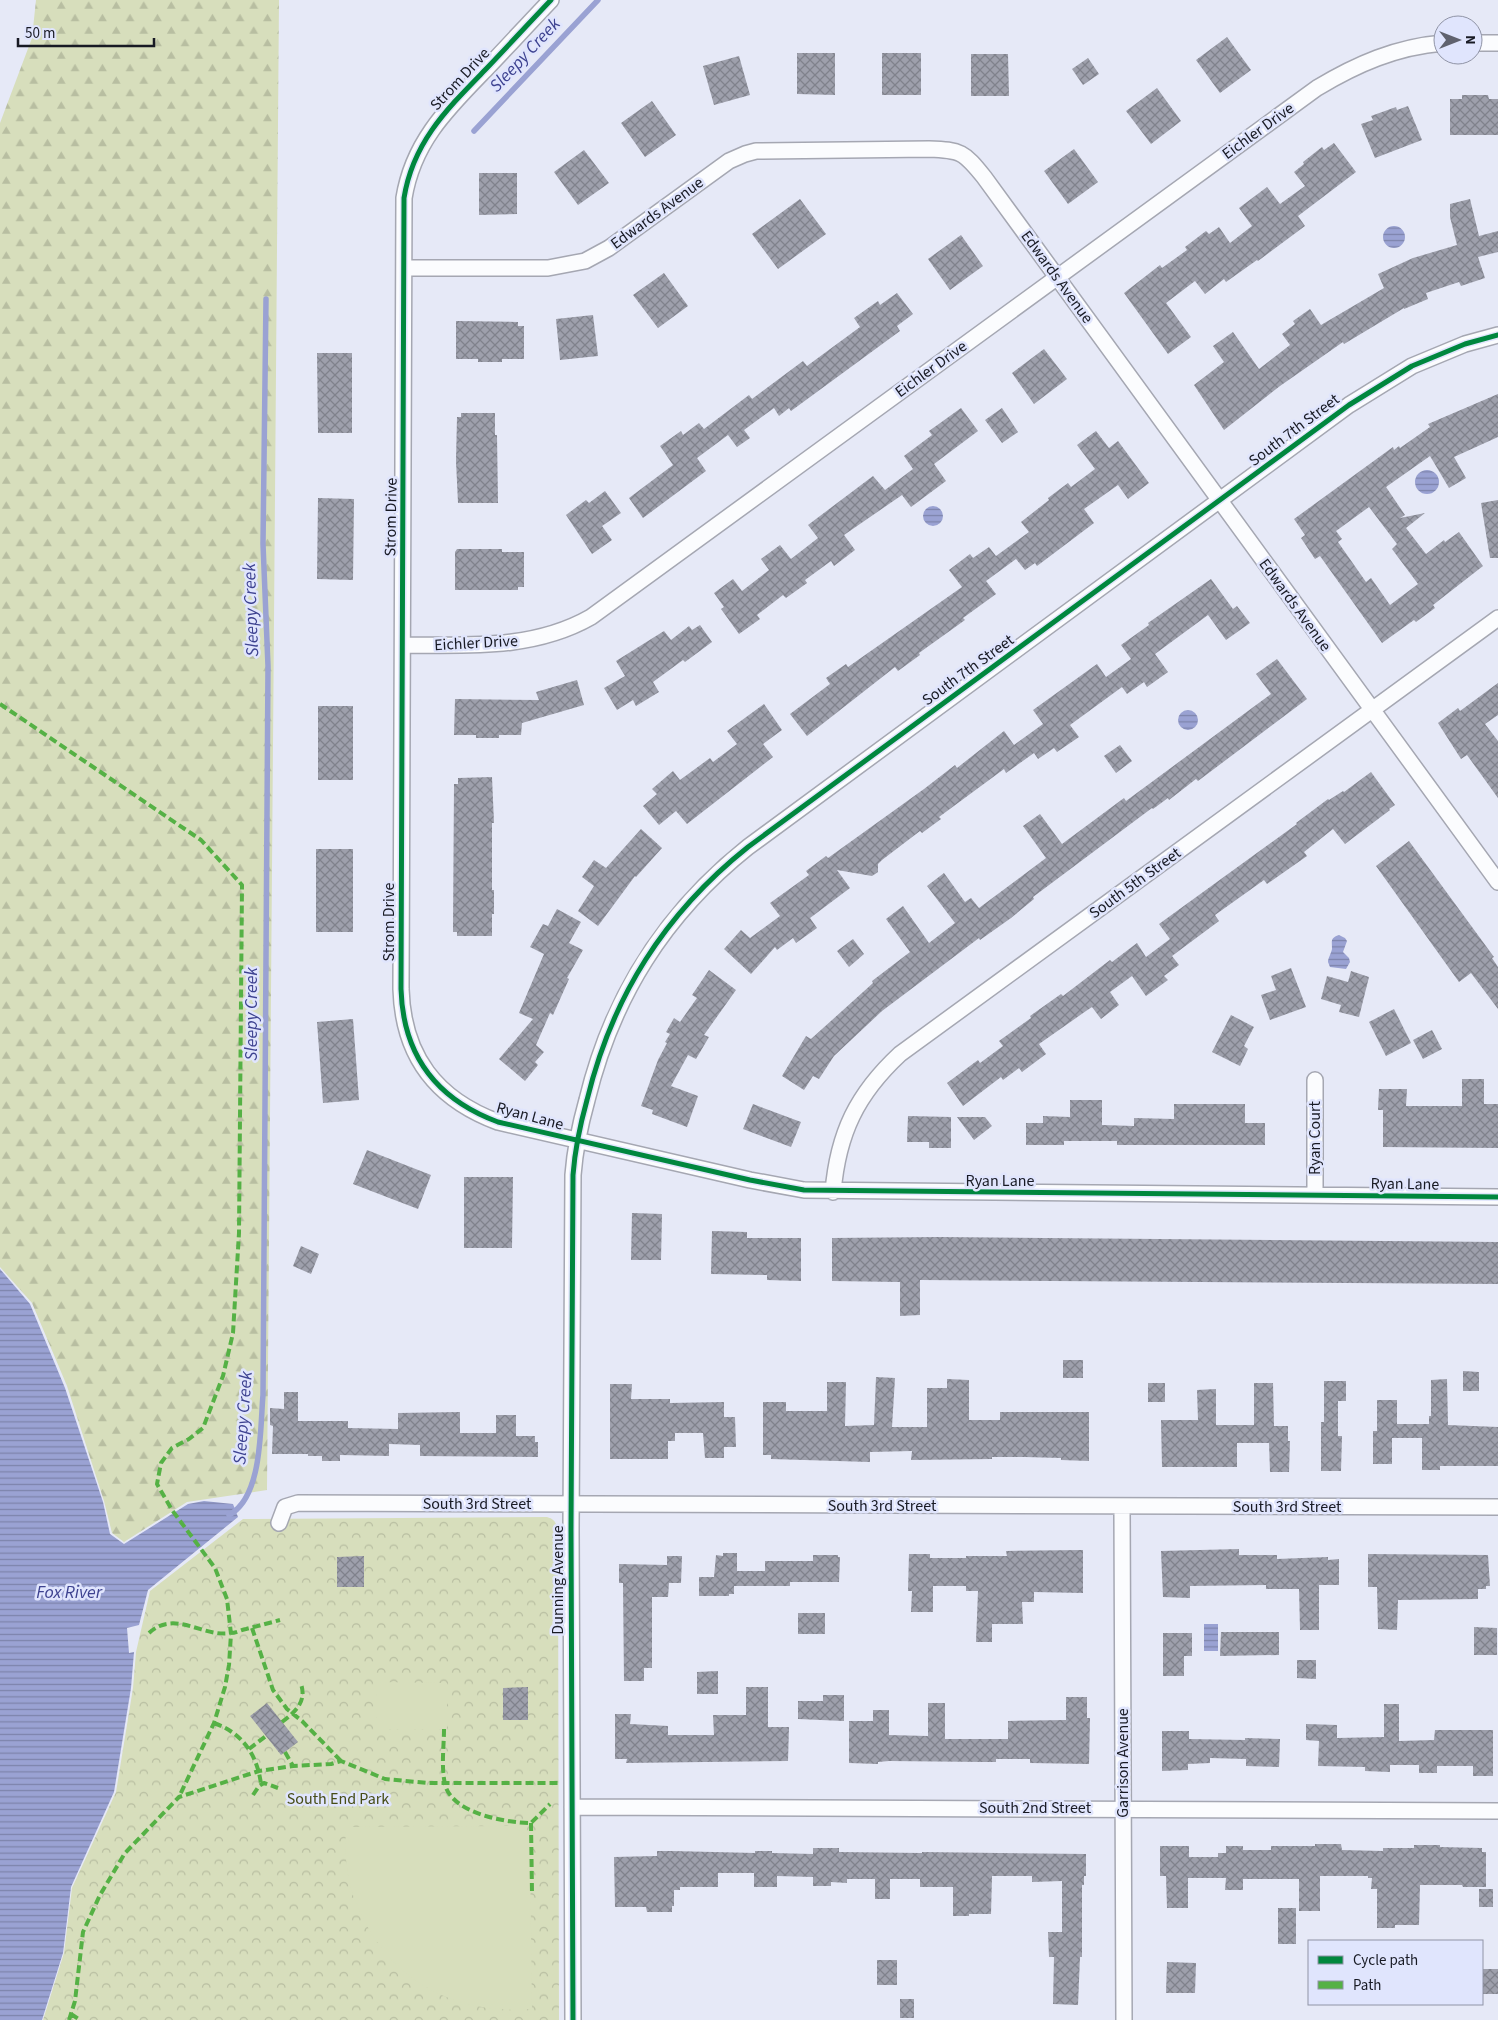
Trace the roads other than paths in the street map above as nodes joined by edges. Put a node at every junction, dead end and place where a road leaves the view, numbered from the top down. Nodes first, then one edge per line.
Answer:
1 (551, 0) edge
2 (1483, 43) edge
3 (1498, 43) edge
4 (1433, 45) edge
5 (404, 268) junction
6 (1057, 277) junction
7 (1498, 335) edge
8 (1220, 502) junction
9 (1498, 618) edge
10 (403, 645) junction
11 (1372, 711) junction
12 (1498, 882) edge
13 (432, 1080) joint
14 (1314, 1080) dead end
15 (576, 1140) junction
16 (833, 1192) junction
17 (1314, 1195) junction
18 (1498, 1197) edge
19 (571, 1504) junction
20 (1122, 1506) junction
21 (1498, 1507) edge
22 (279, 1523) dead end
23 (572, 1807) junction
24 (1123, 1809) junction
25 (1498, 1811) edge
26 (573, 2020) edge
27 (1124, 2020) edge

1 - 5 street, Strom Drive
2 - 3 street
4 - 6 street, Eichler Drive
5 - 6 street, Edwards Avenue
5 - 10 street, Strom Drive
6 - 8 street, Edwards Avenue
6 - 10 street, Eichler Drive
7 - 8 street, South 7th Street
8 - 11 street, Edwards Avenue
8 - 15 street, South 7th Street
9 - 11 street, South 5th Street
10 - 13 street, Strom Drive
11 - 12 street, Edwards Avenue
11 - 16 street, South 5th Street
13 - 15 street, Ryan Lane
14 - 17 street, Ryan Court
15 - 16 street, Ryan Lane
15 - 19 street, Dunning Avenue
16 - 17 street, Ryan Lane
17 - 18 street, Ryan Lane
19 - 20 street, South 3rd Street
19 - 22 street, South 3rd Street
19 - 23 street, Dunning Avenue
20 - 21 street, South 3rd Street
20 - 24 street, Garrison Avenue
23 - 24 street, South 2nd Street
23 - 26 street, Dunning Avenue
24 - 25 street, South 2nd Street
24 - 27 street, Garrison Avenue

